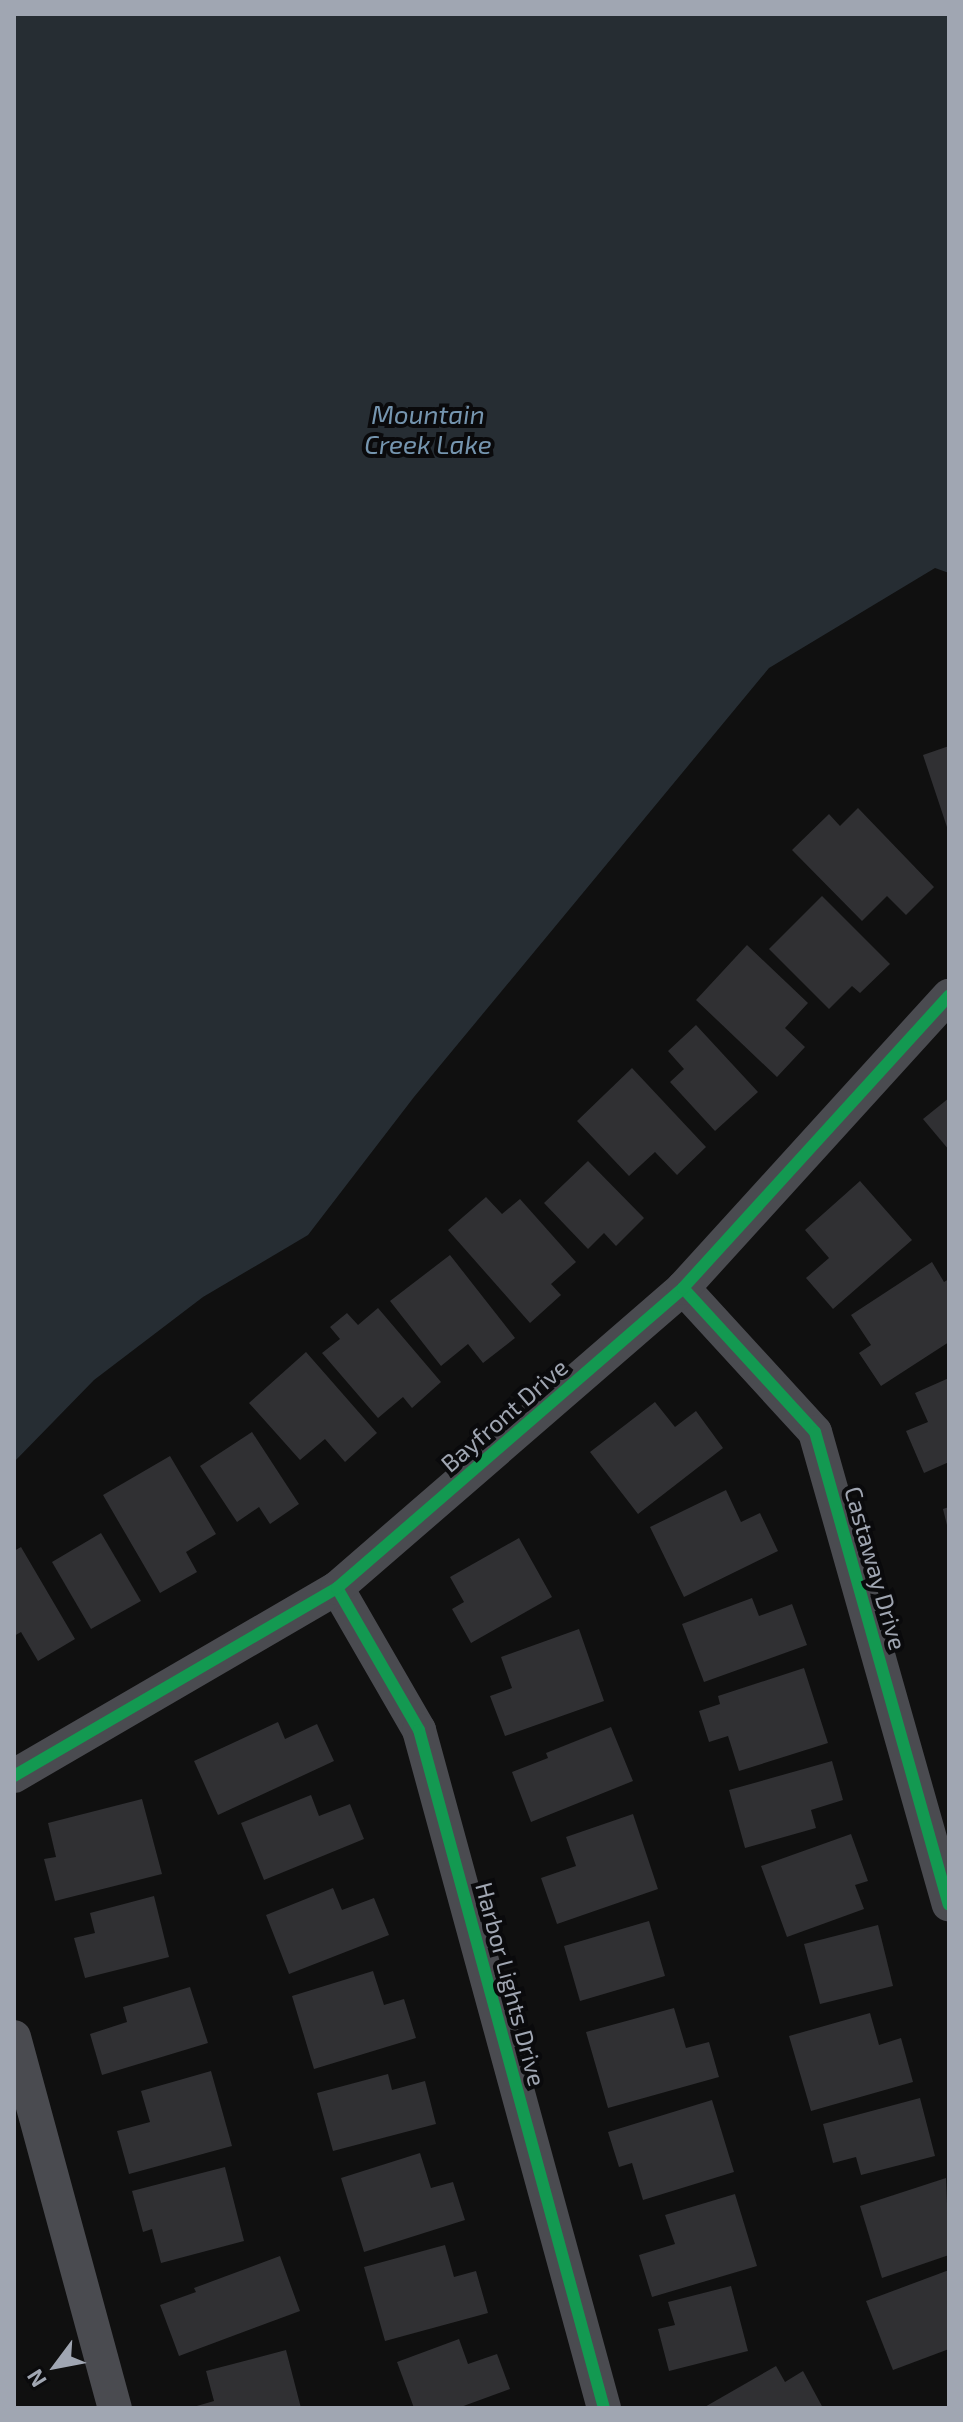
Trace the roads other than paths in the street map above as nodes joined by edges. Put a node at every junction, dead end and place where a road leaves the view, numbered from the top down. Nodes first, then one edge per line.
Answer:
1 (949, 996) edge
2 (683, 1288) junction
3 (337, 1588) junction
4 (14, 1776) edge
5 (949, 1904) edge
6 (14, 2037) edge
7 (115, 2408) edge
8 (604, 2408) edge

1 - 2 street, Bayfront Drive
2 - 3 street, Bayfront Drive
2 - 5 street, Castaway Drive
3 - 4 street, Bayfront Drive
3 - 8 street, Harbor Lights Drive
6 - 7 street

